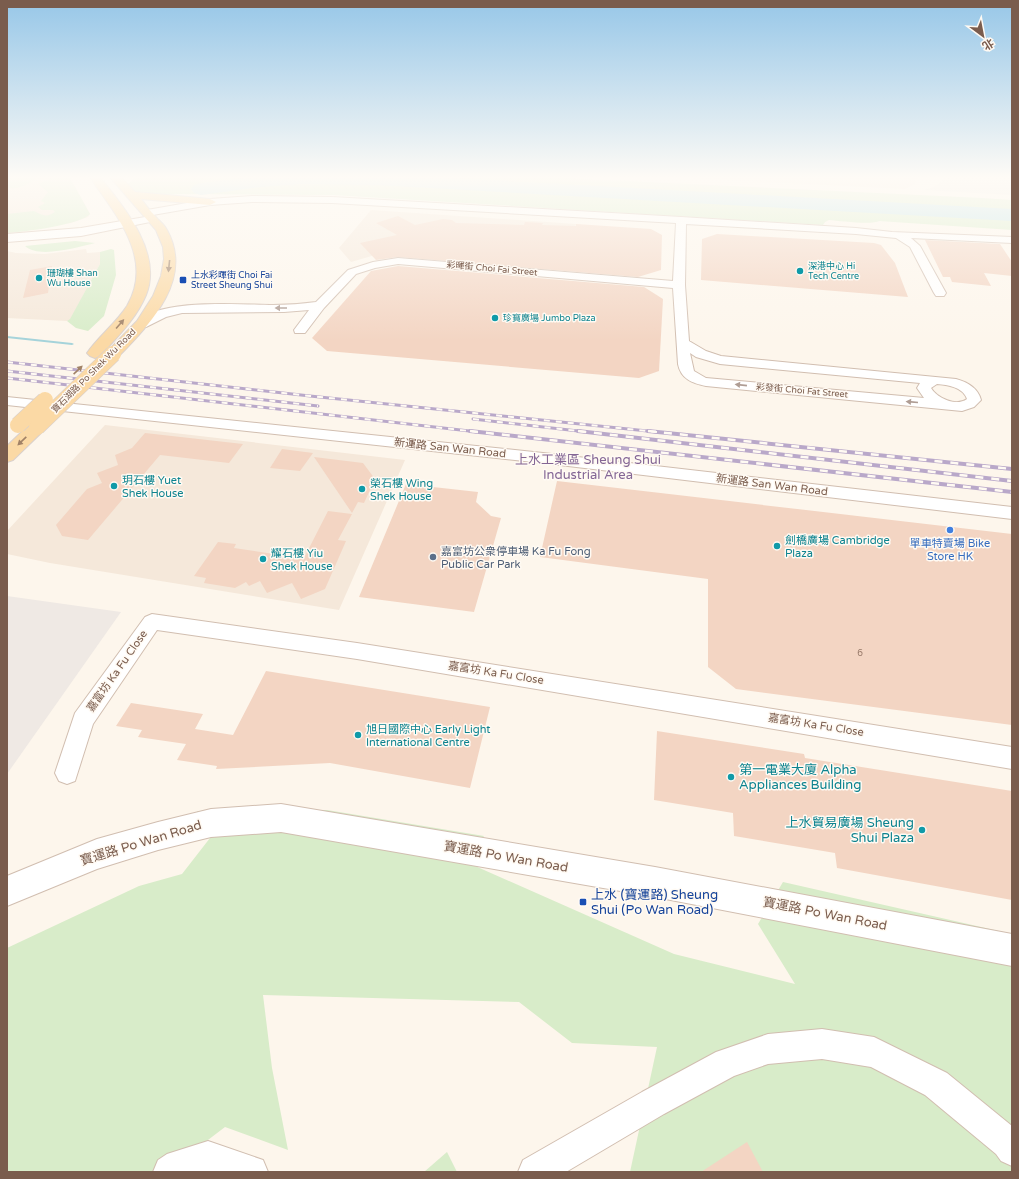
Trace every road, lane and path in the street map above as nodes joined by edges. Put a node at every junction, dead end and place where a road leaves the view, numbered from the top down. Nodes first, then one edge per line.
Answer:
1 (85, 231) edge
2 (130, 231) edge
3 (162, 231) edge
4 (681, 231) edge
5 (842, 231) edge
6 (899, 236) junction
7 (7, 238) edge
8 (1012, 240) edge
9 (680, 285) junction
10 (940, 293) dead end
11 (320, 305) junction
12 (142, 324) junction
13 (300, 330) dead end
14 (683, 343) junction
15 (783, 366) junction
16 (935, 380) junction
17 (784, 381) dead end
18 (7, 401) edge
19 (951, 405) junction
20 (13, 430) edge
21 (7, 456) edge
22 (1012, 513) edge
23 (1012, 758) edge
24 (67, 773) dead end
25 (7, 891) edge
26 (1012, 950) edge
27 (1012, 1150) edge
28 (170, 1172) edge
29 (251, 1172) edge
30 (535, 1172) edge

1 - 7 street
20 -> 2 main road, 寶石湖路 Po Shek Wu Road, bridge
3 -> 12 main road, 寶石湖路 Po Shek Wu Road
4 - 9 street, 彩發街 Choi Fat Street
5 - 6 street
6 - 8 street
6 - 10 street
9 - 11 street, 彩暉街 Choi Fai Street
9 - 14 street, 彩發街 Choi Fat Street
11 -> 12 street
11 - 13 street, 彩暉街 Choi Fai Street
12 -> 21 main road, 寶石湖路 Po Shek Wu Road, bridge
14 - 15 street, 彩發街 Choi Fat Street
19 -> 14 street, 彩發街 Choi Fat Street
15 - 16 street, 彩發街 Choi Fat Street
15 - 17 street
16 - 19 street, 彩發街 Choi Fat Street
16 - 19 street, 彩發街 Choi Fat Street
18 - 22 street, 新運路 San Wan Road
23 - 24 street, 嘉富坊 Ka Fu Close
25 - 26 street, 寶運路 Po Wan Road
27 - 30 street
28 - 29 street

